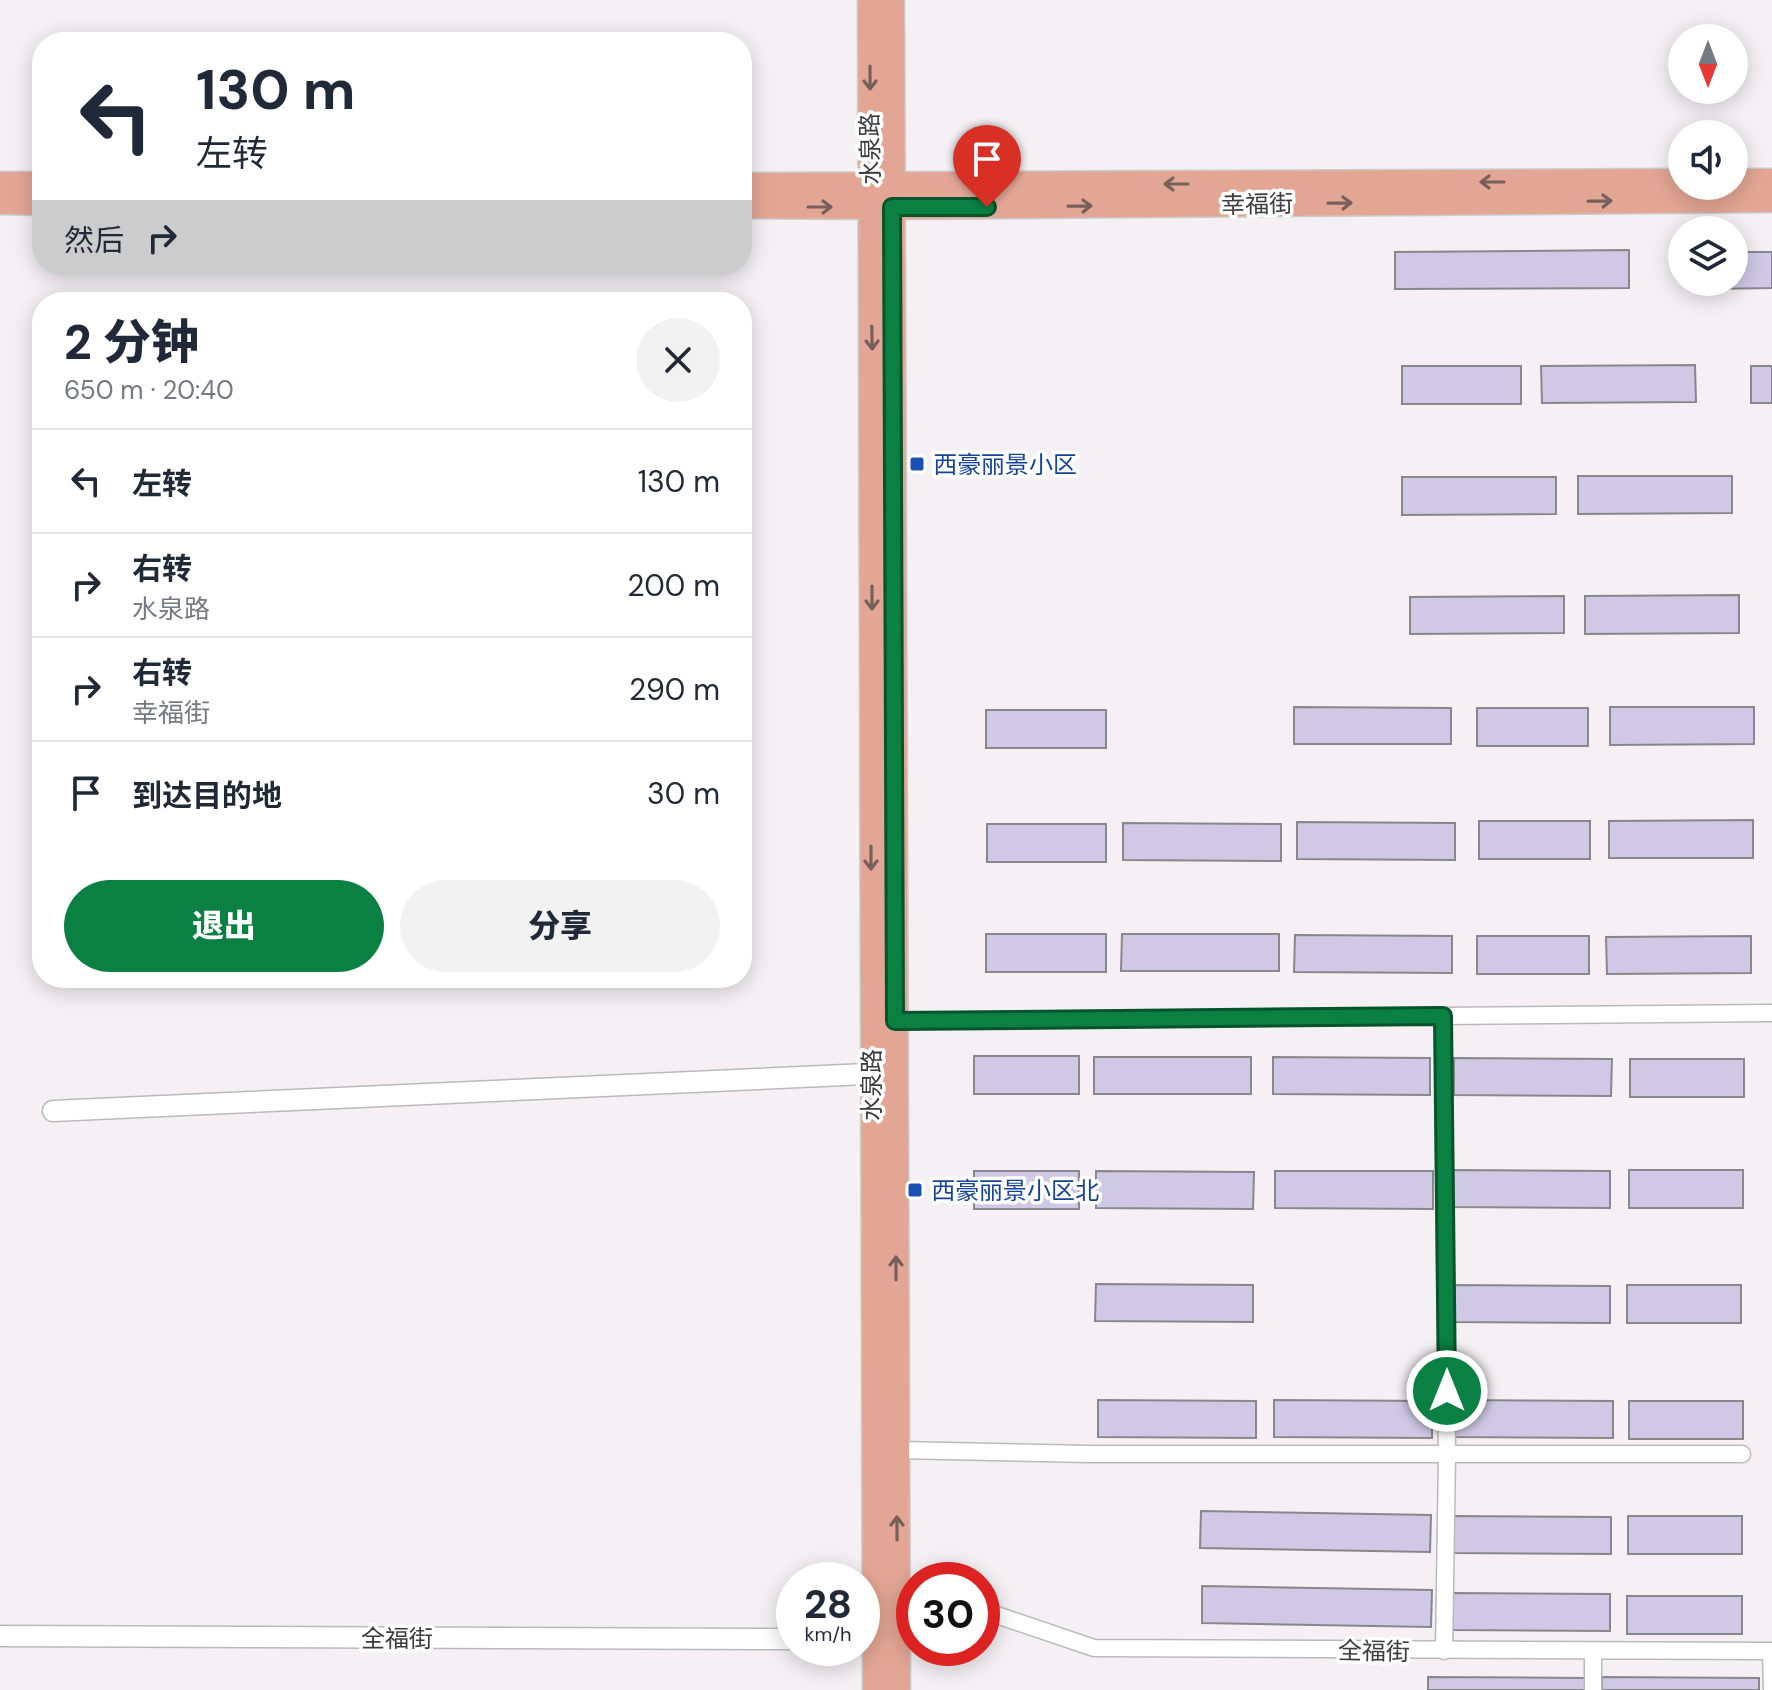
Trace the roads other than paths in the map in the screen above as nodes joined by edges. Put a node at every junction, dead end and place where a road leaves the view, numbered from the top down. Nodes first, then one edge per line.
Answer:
1 (870, 0) edge
2 (892, 0) edge
3 (1668, 181) edge
4 (1748, 181) edge
5 (1772, 181) edge
6 (0, 184) edge
7 (32, 184) edge
8 (752, 186) edge
9 (882, 196) junction
10 (1772, 200) edge
11 (0, 202) edge
12 (32, 203) edge
13 (752, 205) edge
14 (1772, 1013) edge
15 (1443, 1016) junction
16 (895, 1021) junction
17 (884, 1074) junction
18 (53, 1111) dead end
19 (897, 1450) junction
20 (1447, 1454) junction
21 (1742, 1454) dead end
22 (895, 1584) edge
23 (1000, 1616) edge
24 (880, 1633) edge
25 (0, 1636) edge
26 (776, 1639) edge
27 (880, 1645) edge
28 (1444, 1651) junction
29 (1593, 1651) junction
30 (1772, 1651) edge
31 (876, 1666) edge
32 (875, 1690) edge
33 (898, 1690) edge
34 (1593, 1690) edge
35 (1772, 1690) edge

1 -> 9 main road, 水泉路
2 - 9 main road, 水泉路
3 -> 9 main road, 幸福街
4 - 5 main road
6 - 7 main road
8 - 9 main road, 幸福街
9 -> 10 main road, 幸福街
13 -> 9 main road, 幸福街
9 - 16 main road, 水泉路
9 -> 17 main road, 水泉路
11 - 12 main road
14 - 15 street
15 - 16 street
15 - 20 street
16 - 17 main road, 水泉路
17 - 18 street
19 -> 17 main road, 水泉路
17 - 22 main road, 水泉路
19 - 20 street
22 -> 19 main road, 水泉路
20 - 21 street
20 - 28 street
22 - 24 main road, 水泉路
23 - 28 street, 全福街
25 - 26 street, 全福街
27 - 33 main road, 水泉路
28 - 29 street, 全福街
29 - 30 street, 全福街
29 - 34 street
30 - 35 street
31 - 32 main road, 水泉路

